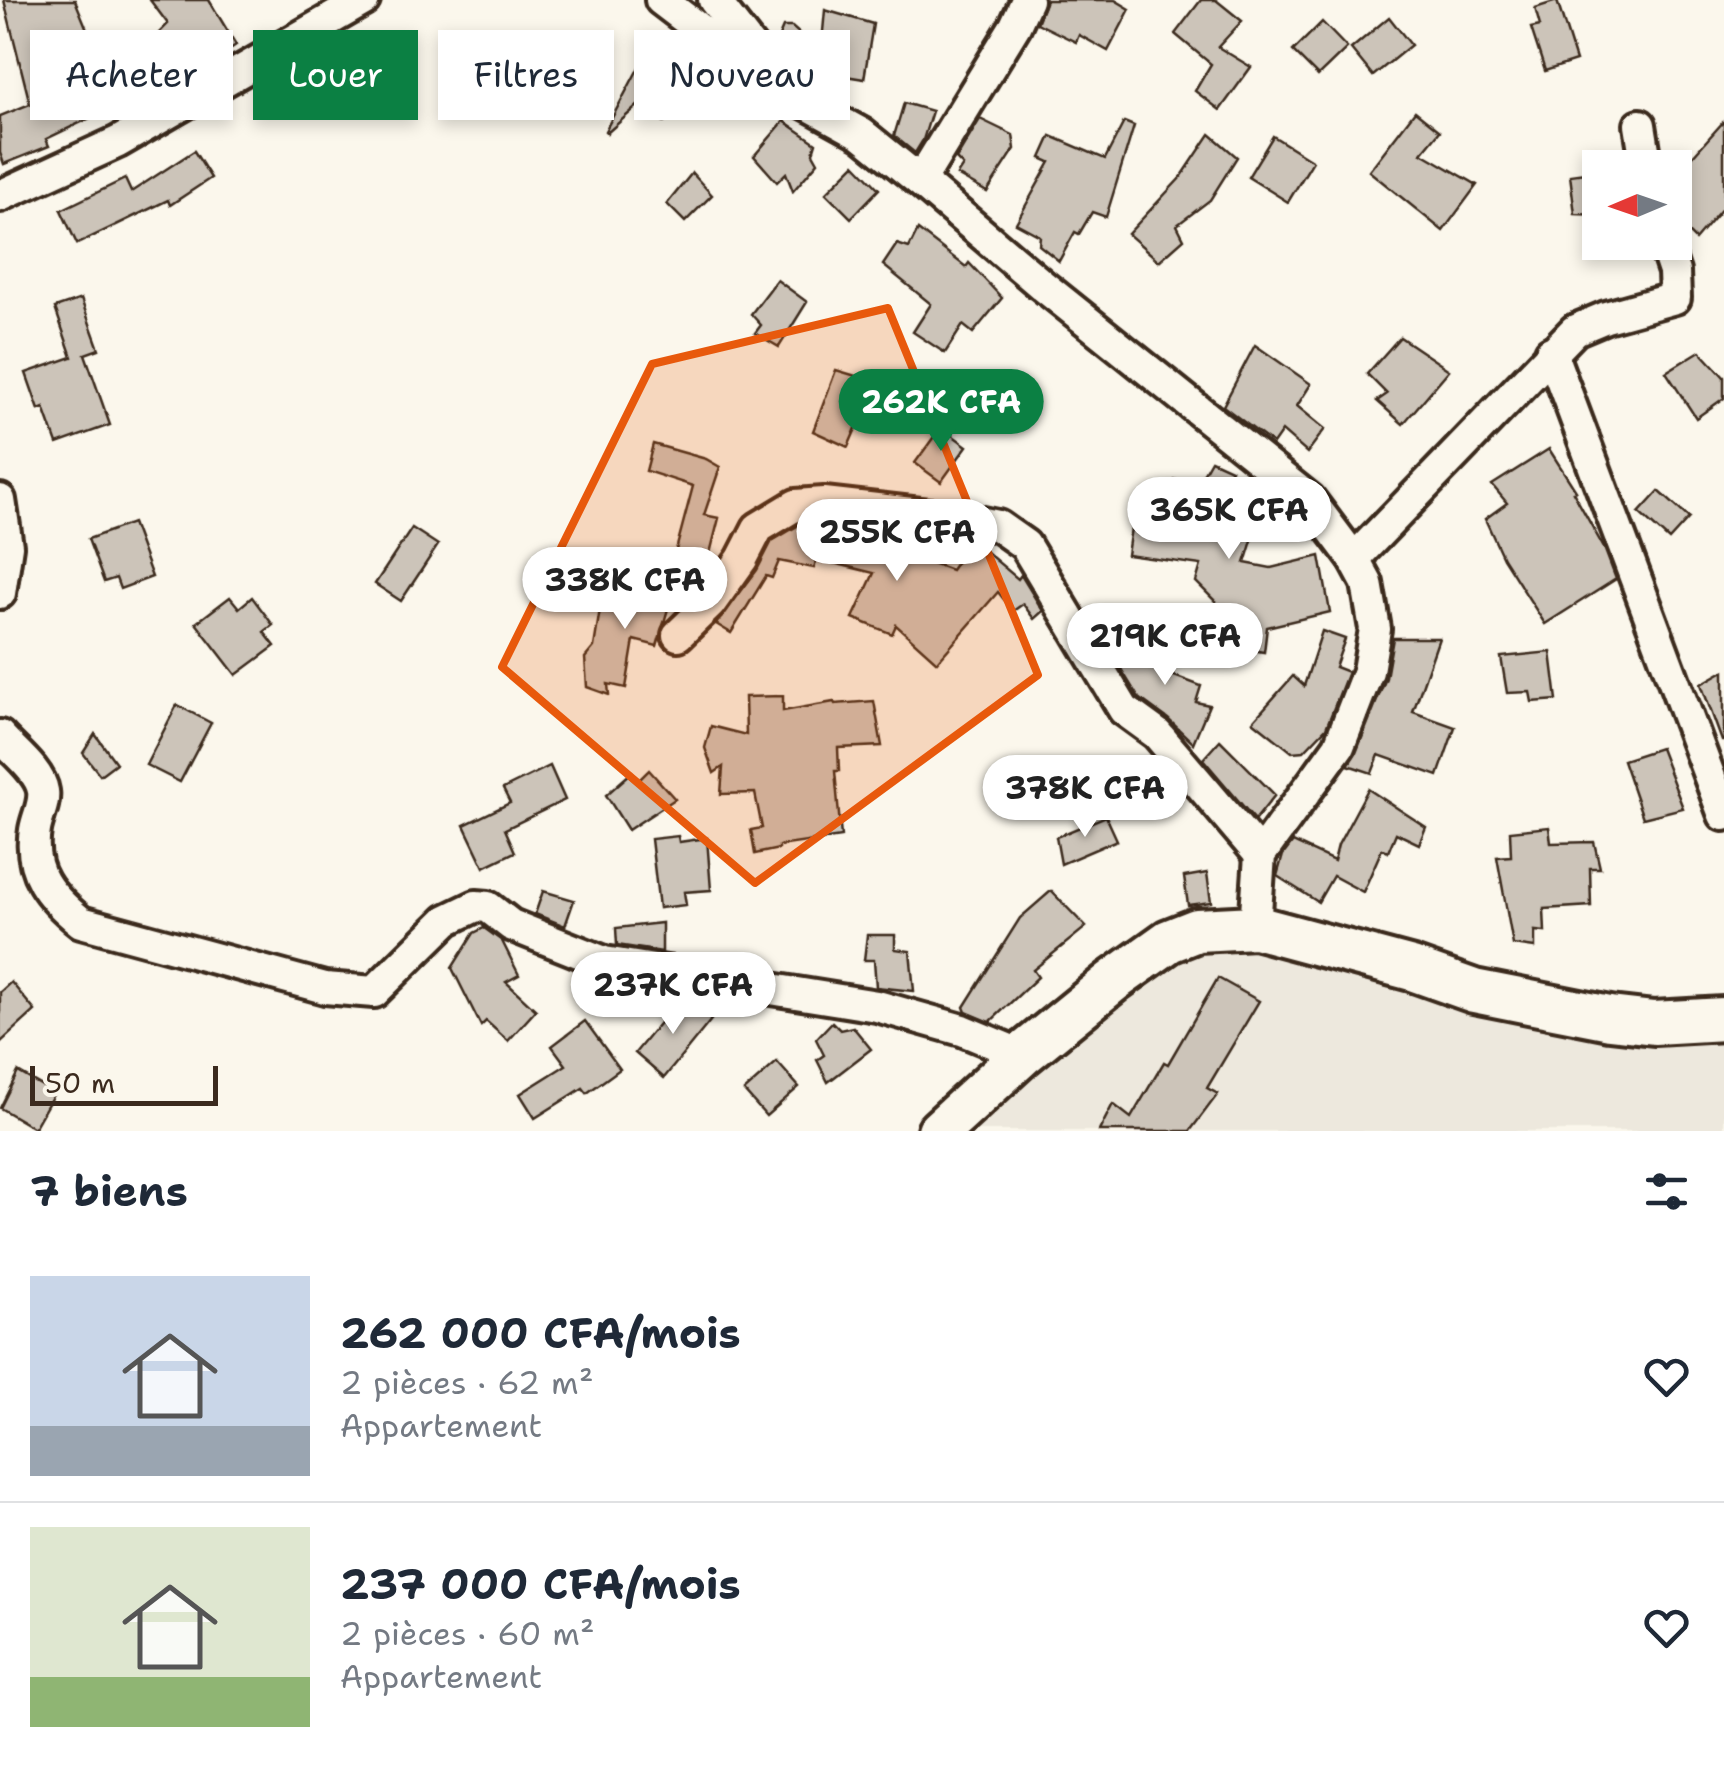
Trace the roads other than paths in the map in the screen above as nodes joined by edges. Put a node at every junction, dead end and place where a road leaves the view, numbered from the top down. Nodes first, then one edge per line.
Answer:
1 (364, 0) edge
2 (661, 0) edge
3 (714, 0) edge
4 (1027, 0) edge
5 (701, 30) edge
6 (737, 30) edge
7 (837, 120) edge
8 (1640, 125) dead end
9 (1644, 150) edge
10 (920, 181) junction
11 (0, 196) edge
12 (1670, 260) edge
13 (1551, 352) junction
14 (0, 500) edge
15 (1354, 560) junction
16 (0, 593) edge
17 (678, 635) dead end
18 (0, 736) edge
19 (1724, 815) edge
20 (1260, 855) junction
21 (1255, 927) junction
22 (1724, 1019) edge
23 (1022, 1055) junction
24 (939, 1131) edge

1 - 11 street
2 - 5 street
3 - 6 street
4 - 10 street
7 - 10 street
8 - 9 street
10 - 15 street
12 - 13 street
13 - 15 street
13 - 19 street
14 - 16 street
15 - 20 street
17 - 20 street
18 - 23 street
20 - 21 street
21 - 22 street
21 - 23 street
23 - 24 street

